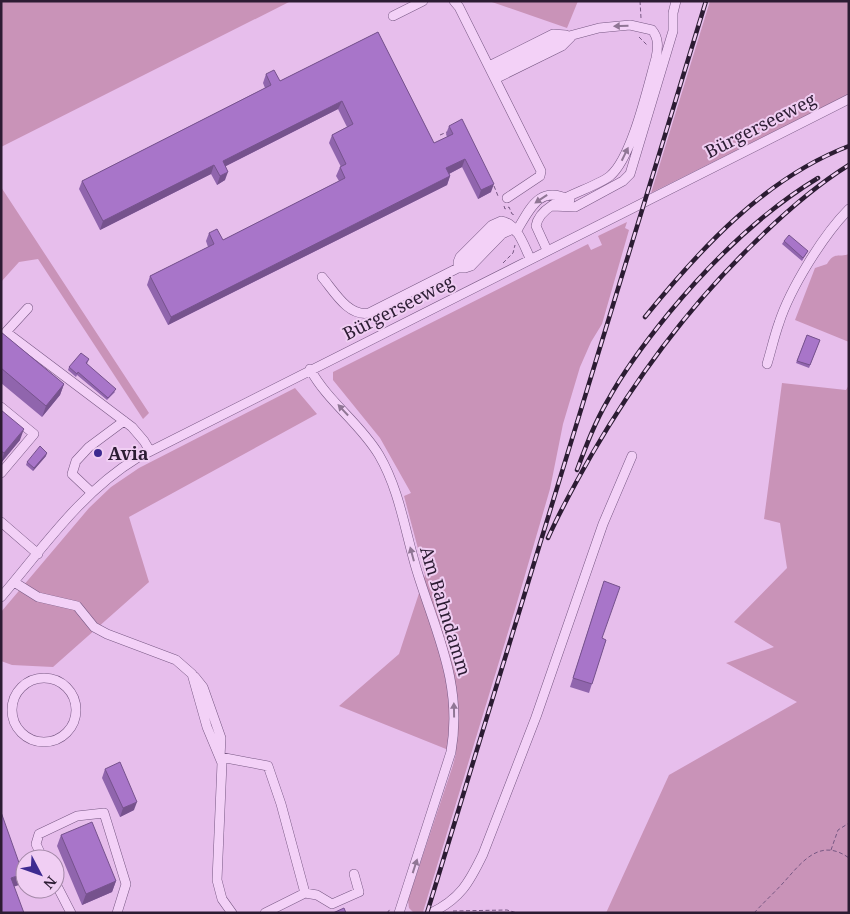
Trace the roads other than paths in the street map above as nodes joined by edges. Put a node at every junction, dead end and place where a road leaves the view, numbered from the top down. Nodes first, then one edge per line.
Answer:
1 (423, 1) edge
2 (454, 1) edge
3 (676, 1) edge
4 (393, 16) dead end
5 (492, 73) junction
6 (849, 99) edge
7 (507, 198) dead end
8 (566, 198) junction
9 (579, 203) junction
10 (552, 206) junction
11 (849, 209) edge
12 (515, 230) junction
13 (547, 250) junction
14 (530, 258) junction
15 (458, 268) junction
16 (322, 277) dead end
17 (28, 308) dead end
18 (767, 364) dead end
19 (310, 369) junction
20 (1, 407) edge
21 (124, 421) junction
22 (150, 451) junction
23 (632, 456) dead end
24 (1, 473) edge
25 (91, 492) junction
26 (1, 522) edge
27 (38, 554) junction
28 (14, 582) junction
29 (1, 597) edge
30 (36, 678) joint
31 (220, 757) junction
32 (38, 849) edge
33 (354, 874) dead end
34 (305, 893) junction
35 (64, 899) edge
36 (71, 913) edge
37 (117, 913) edge
38 (232, 913) edge
39 (266, 913) edge
40 (400, 913) edge
41 (431, 913) edge

1 - 4 street
2 - 5 street
3 - 9 street
5 - 7 street
8 -> 5 street
6 - 13 street, Bürgerseeweg
8 - 9 street
8 - 10 street
8 -> 12 street
9 - 10 street
10 - 13 street
11 - 18 street
12 - 14 street
12 - 15 street
12 - 15 street
13 - 14 street, Bürgerseeweg
14 - 19 street, Bürgerseeweg
15 - 16 street
17 - 21 street
19 - 22 street, Bürgerseeweg
40 -> 19 street, Am Bahndamm
20 - 24 street
21 - 22 street
21 - 25 street
22 - 25 street, Bürgerseeweg
23 - 41 street
25 - 27 street, Bürgerseeweg
26 - 27 street
27 - 28 street, Bürgerseeweg
28 - 29 street, Bürgerseeweg
28 - 31 street
30 - 30 street
31 - 34 street
31 - 38 street
32 - 37 street
33 - 34 street
34 - 39 street
35 - 36 street

